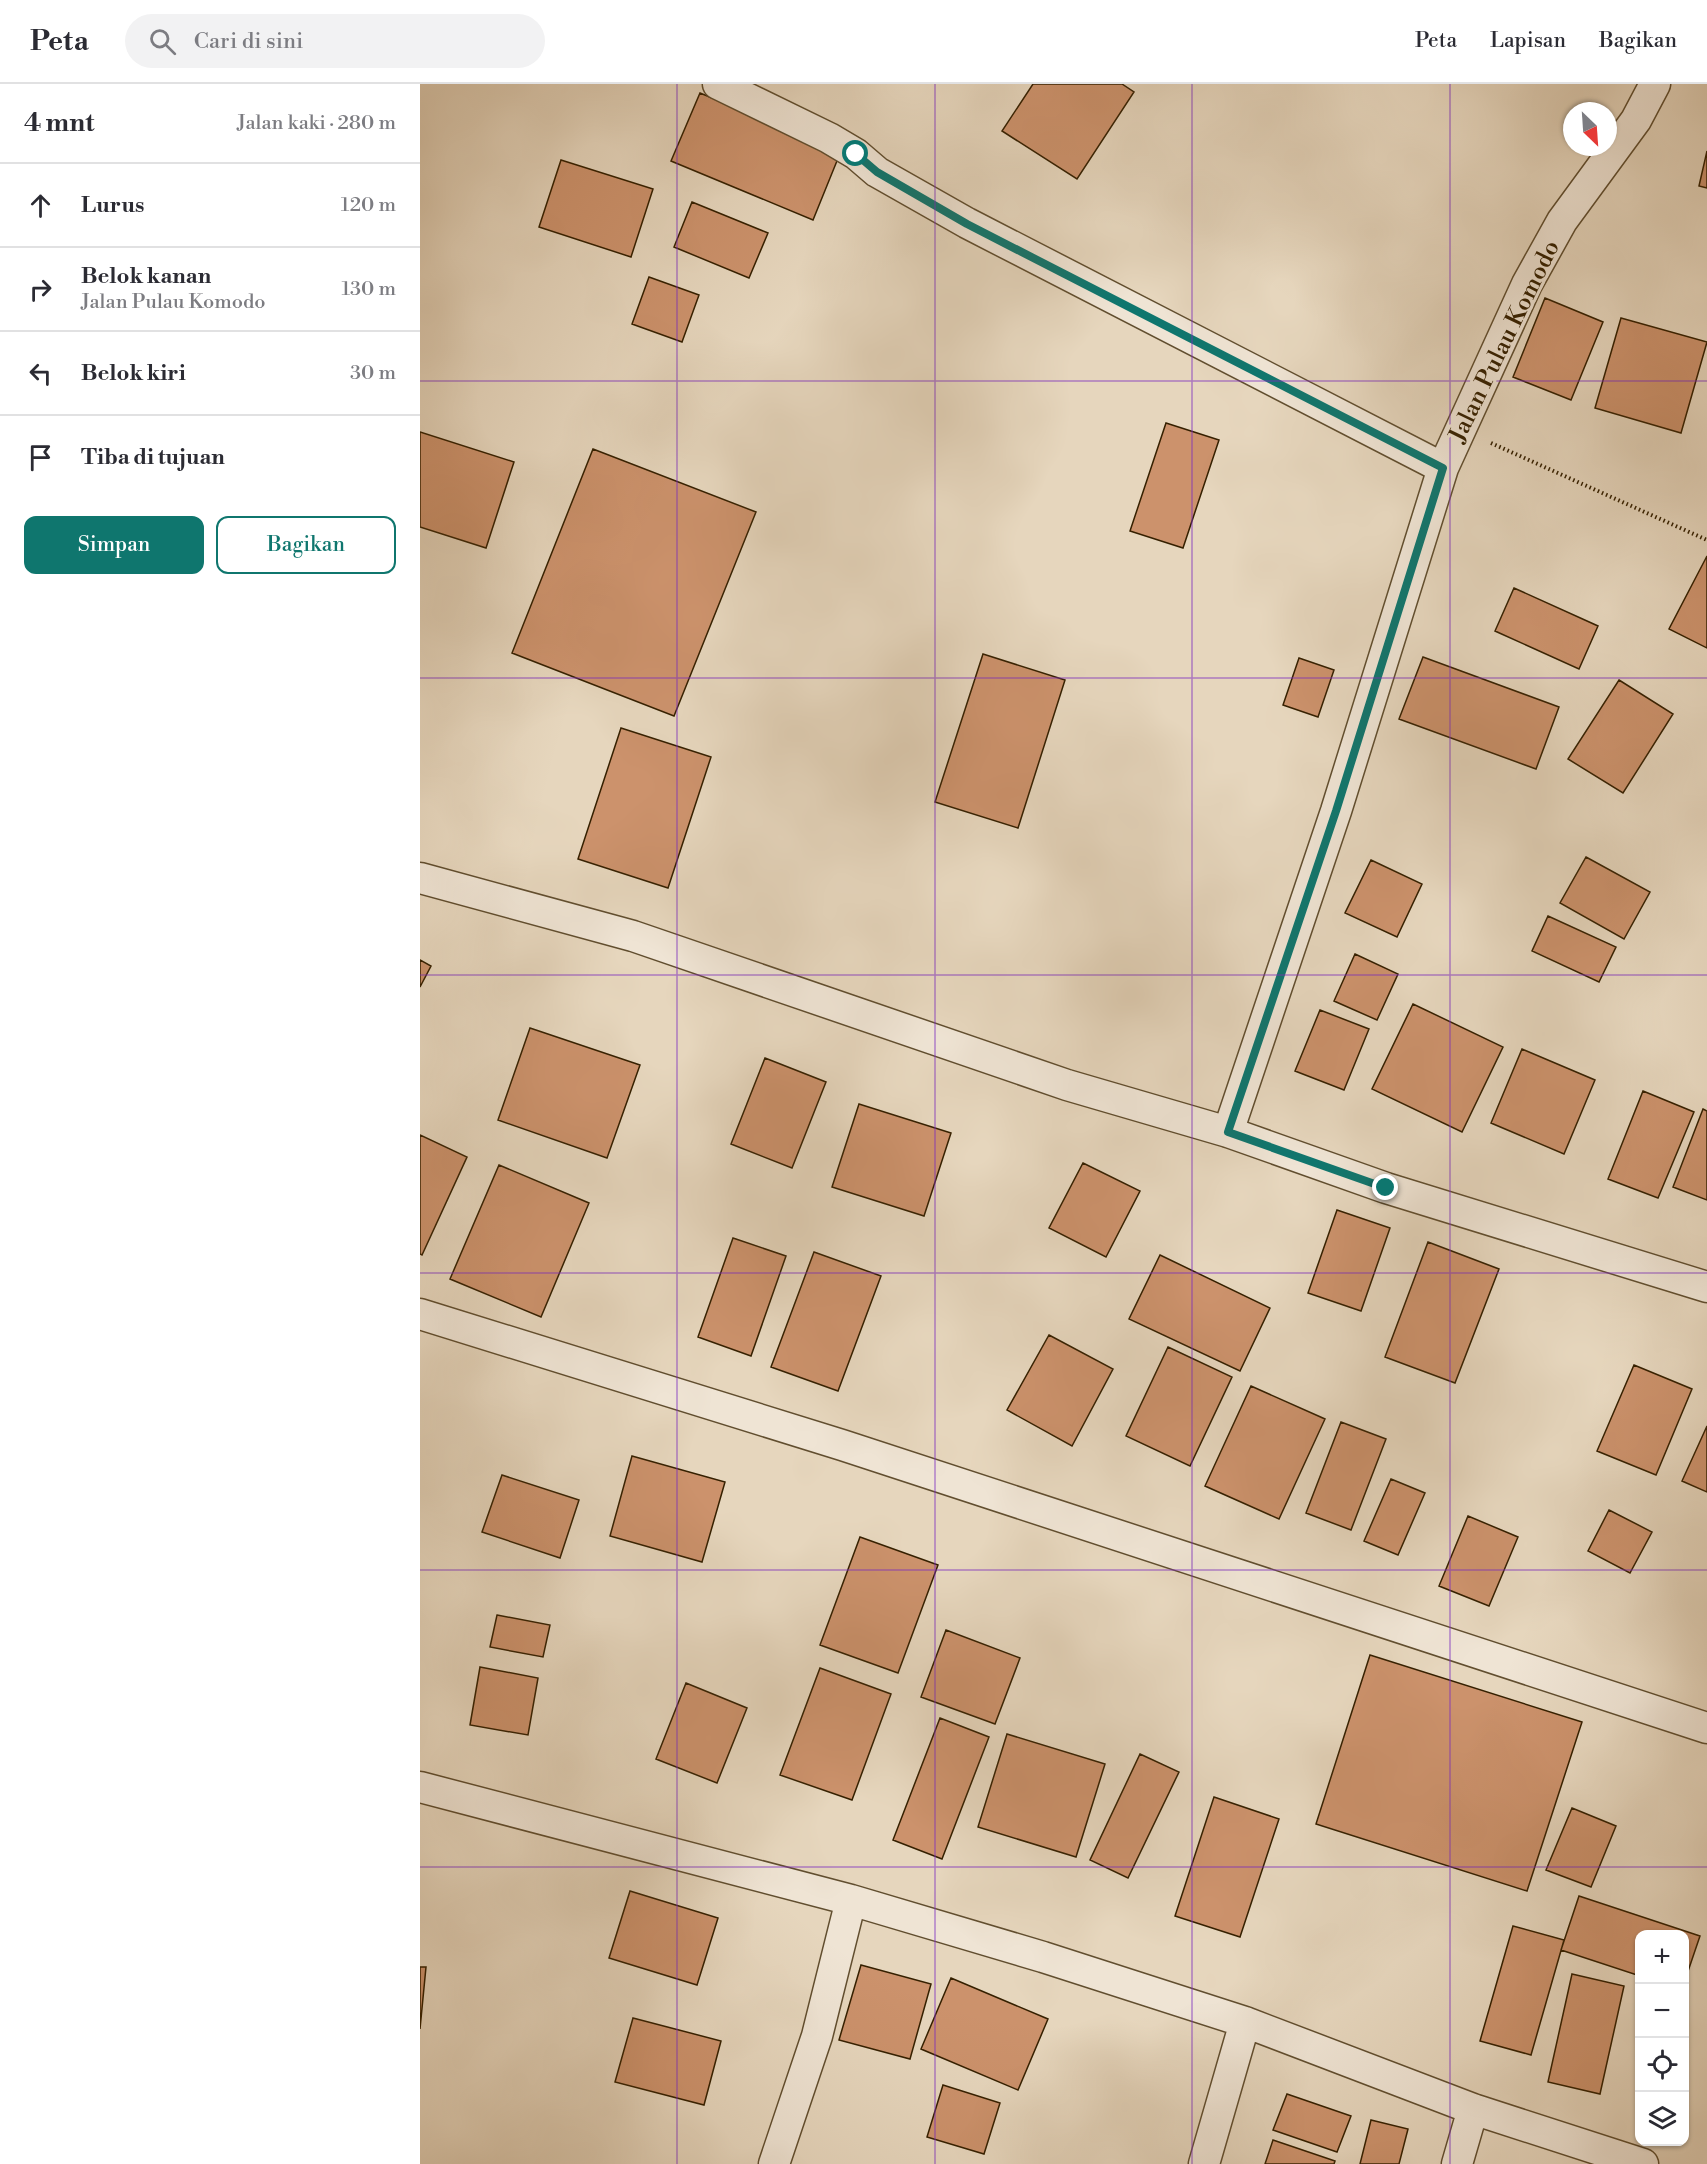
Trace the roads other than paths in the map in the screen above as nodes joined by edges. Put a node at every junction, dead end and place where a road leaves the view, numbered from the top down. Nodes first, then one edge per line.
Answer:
1 (718, 84) edge
2 (1655, 84) edge
3 (1443, 468) junction
4 (420, 878) edge
5 (1228, 1132) junction
6 (1707, 1287) edge
7 (420, 1314) edge
8 (1707, 1728) edge
9 (420, 1787) edge
10 (851, 1900) junction
11 (1245, 2022) junction
12 (1473, 2109) junction
13 (774, 2164) edge
14 (1204, 2164) edge
15 (1457, 2164) edge
16 (1643, 2164) edge

1 - 3 street
2 - 3 street, Jalan Pulau Komodo
3 - 5 street, Jalan Pulau Komodo
4 - 5 street
5 - 6 street
7 - 8 street
9 - 10 street
10 - 11 street
10 - 13 street
11 - 12 street
11 - 14 street
12 - 15 street
12 - 16 street

